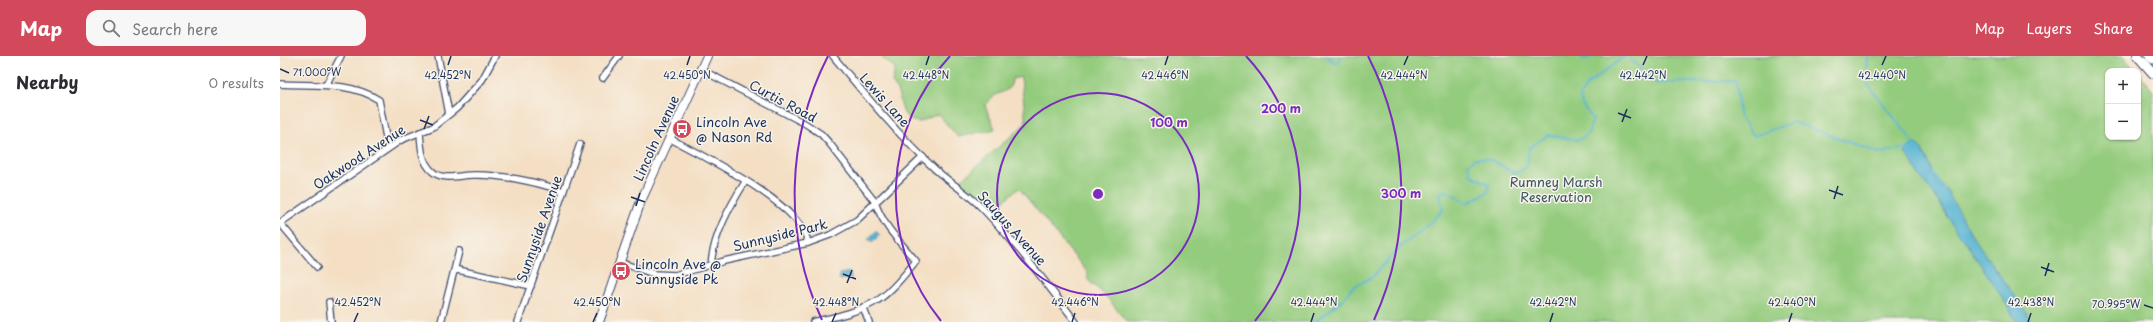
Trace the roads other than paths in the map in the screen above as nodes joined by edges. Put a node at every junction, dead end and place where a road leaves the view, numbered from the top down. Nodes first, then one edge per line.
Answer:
1 (341, 56) edge
2 (438, 56) edge
3 (495, 56) edge
4 (619, 56) edge
5 (707, 56) edge
6 (833, 56) edge
7 (2138, 56) edge
8 (2150, 56) edge
9 (2153, 59) edge
10 (700, 69) junction
11 (2153, 73) edge
12 (603, 78) dead end
13 (280, 84) edge
14 (326, 85) junction
15 (449, 114) junction
16 (420, 132) junction
17 (668, 138) junction
18 (580, 144) dead end
19 (388, 148) junction
20 (923, 157) junction
21 (745, 182) junction
22 (563, 191) junction
23 (875, 202) junction
24 (280, 223) edge
25 (808, 242) junction
26 (459, 251) dead end
27 (619, 262) junction
28 (710, 265) junction
29 (316, 267) dead end
30 (455, 271) junction
31 (531, 286) junction
32 (329, 302) dead end
33 (863, 307) junction
34 (331, 322) edge
35 (441, 322) edge
36 (518, 322) edge
37 (599, 322) edge
38 (813, 322) edge
39 (869, 322) edge
40 (1076, 322) edge

1 - 14 street
2 - 15 street
3 - 15 street, Oakwood Avenue
4 - 12 street
5 - 10 main road, Lincoln Avenue
6 - 20 street, Lewis Lane
7 - 11 main road
8 - 9 main road
10 - 17 main road, Lincoln Avenue
10 - 23 street, Curtis Road
13 - 14 street
14 - 19 street
15 - 16 street, Oakwood Avenue
16 - 19 street, Oakwood Avenue
16 - 22 street
17 - 21 street
17 - 27 main road, Lincoln Avenue
18 - 22 street, Sunnyside Avenue
19 - 24 street, Oakwood Avenue
20 - 23 street, Sunnyside Park
20 - 40 street, Saugus Avenue
21 - 25 street
21 - 28 street
22 - 31 street, Sunnyside Avenue
23 - 25 street, Sunnyside Park
23 - 33 street, Curtis Road
24 - 29 street
25 - 28 street, Sunnyside Park
26 - 30 street
27 - 28 street, Sunnyside Park
27 - 37 main road, Lincoln Avenue
30 - 31 street
30 - 35 street
31 - 36 street, Sunnyside Avenue
32 - 34 street
33 - 38 street
33 - 39 street

